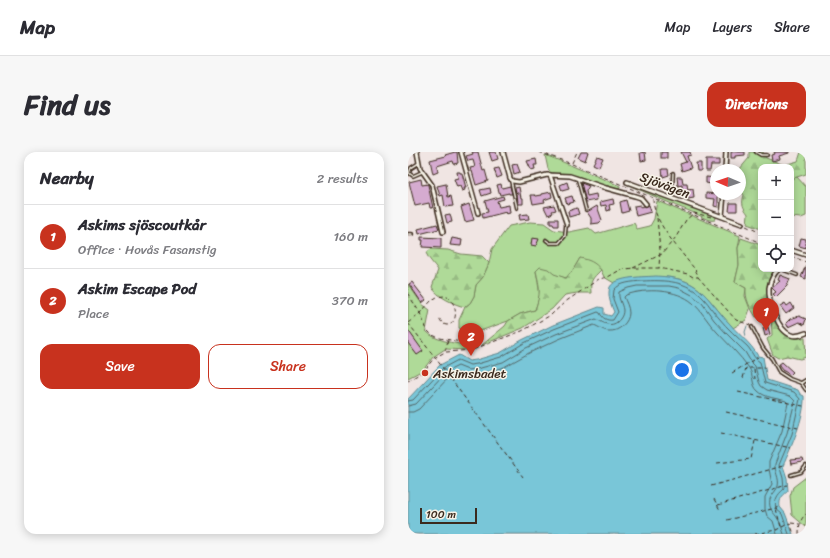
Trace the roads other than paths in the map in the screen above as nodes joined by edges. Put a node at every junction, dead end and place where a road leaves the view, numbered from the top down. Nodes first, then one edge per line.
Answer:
1 (417, 152) edge
2 (461, 152) edge
3 (503, 152) edge
4 (726, 152) edge
5 (756, 152) edge
6 (767, 155) dead end
7 (419, 163) junction
8 (725, 164) edge
9 (422, 171) junction
10 (673, 173) dead end
11 (550, 175) junction
12 (577, 178) junction
13 (511, 180) junction
14 (627, 182) road end
15 (672, 198) junction
16 (723, 200) edge
17 (646, 204) dead end
18 (516, 208) dead end
19 (586, 210) dead end
20 (478, 213) dead end
21 (722, 216) junction
22 (742, 224) road end
23 (566, 225) joint
24 (443, 232) dead end
25 (408, 234) edge
26 (412, 234) dead end
27 (546, 240) dead end
28 (794, 251) edge
29 (806, 255) edge
30 (777, 272) edge
31 (788, 272) edge
32 (797, 275) dead end
33 (752, 327) road end
34 (806, 332) edge
35 (806, 380) edge
36 (800, 383) junction
37 (806, 390) edge
38 (806, 466) edge
39 (791, 475) dead end

1 - 7 street
2 - 20 street
3 - 13 street
4 - 8 street
5 - 6 lane
7 - 9 street
7 - 9 lane
9 - 24 street
10 - 15 lane
11 - 12 street
11 - 13 street
11 - 23 street
12 - 17 street
12 - 19 lane
13 - 18 lane
14 - 15 street, Sjövägen
15 - 21 street, Sjövägen
16 - 21 street
21 - 22 street, Sjövägen
23 - 27 lane
25 - 26 lane
28 - 29 street
30 - 34 street
31 - 32 lane
33 - 36 lane
35 - 36 lane
36 - 37 lane
38 - 39 lane

